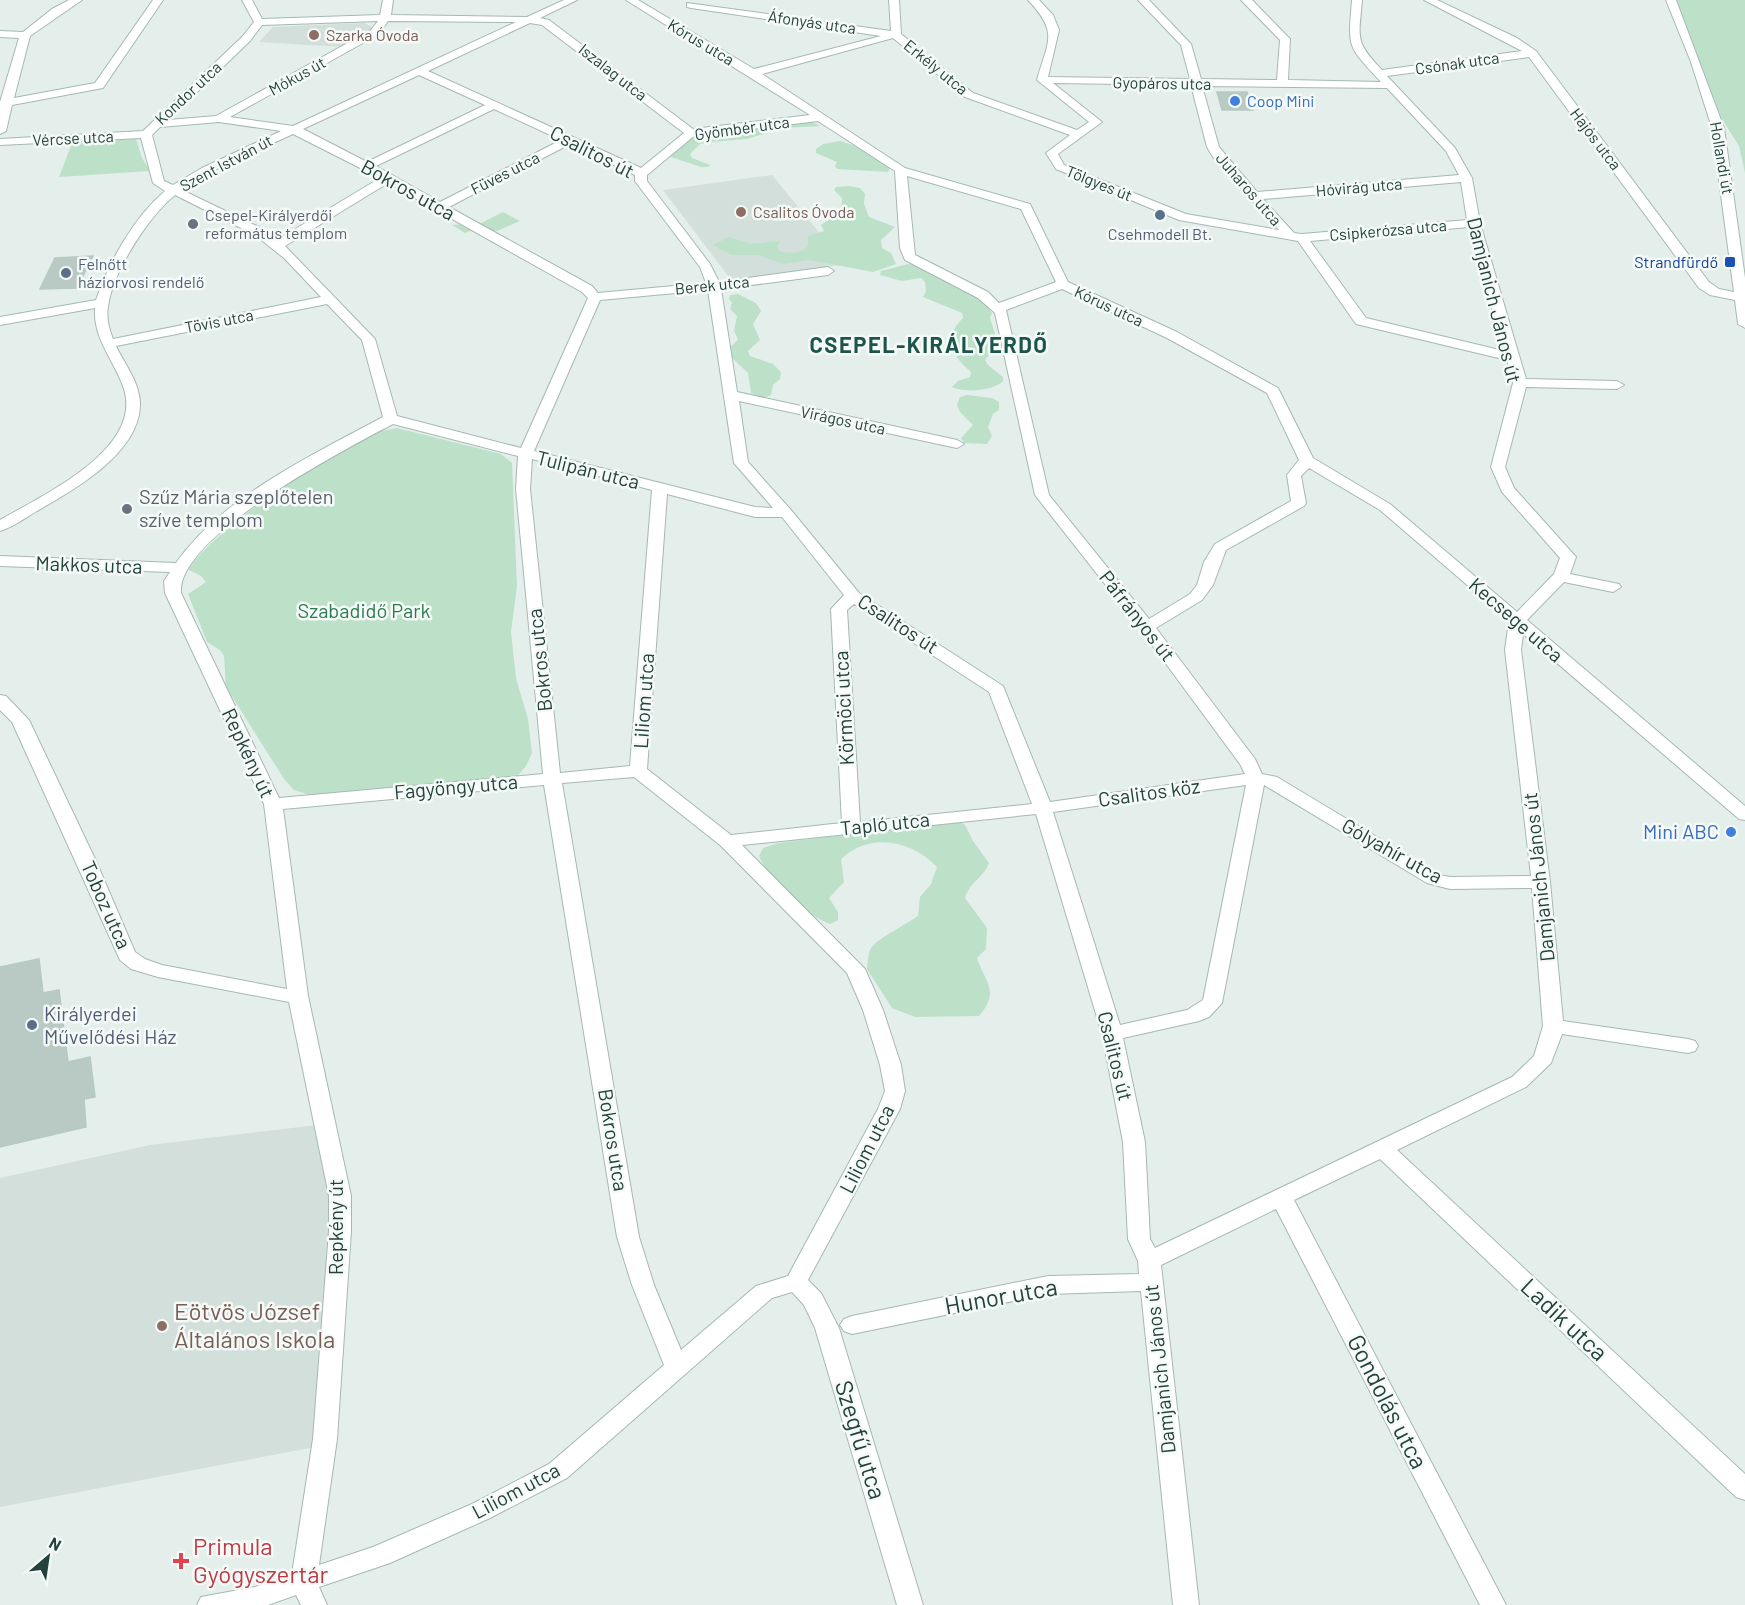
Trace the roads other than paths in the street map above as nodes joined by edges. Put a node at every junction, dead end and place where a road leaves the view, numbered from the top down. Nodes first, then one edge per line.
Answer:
1 (77, 0) edge
2 (158, 0) edge
3 (247, 0) edge
4 (388, 0) edge
5 (572, 0) edge
6 (631, 0) edge
7 (894, 0) edge
8 (1033, 0) edge
9 (1143, 0) edge
10 (1246, 0) edge
11 (1357, 0) edge
12 (1429, 0) edge
13 (1671, 0) edge
14 (690, 11) edge
15 (385, 18) junction
16 (531, 20) junction
17 (259, 22) junction
18 (676, 27) junction
19 (0, 34) edge
20 (25, 35) junction
21 (897, 35) junction
22 (1532, 53) junction
23 (0, 70) edge
24 (14, 71) junction
25 (420, 71) junction
26 (1382, 73) junction
27 (753, 74) junction
28 (1042, 80) junction
29 (1198, 84) junction
30 (1282, 84) junction
31 (1389, 85) junction
32 (5, 103) junction
33 (494, 105) junction
34 (821, 117) junction
35 (219, 119) junction
36 (154, 124) junction
37 (293, 129) junction
38 (0, 131) edge
39 (691, 133) junction
40 (146, 134) junction
41 (1078, 134) junction
42 (571, 140) junction
43 (0, 142) edge
44 (367, 166) junction
45 (901, 170) junction
46 (641, 174) junction
47 (1466, 178) junction
48 (386, 179) junction
49 (174, 190) junction
50 (1253, 195) junction
51 (439, 207) junction
52 (1474, 223) junction
53 (1296, 236) junction
54 (278, 245) junction
55 (828, 271) dead end
56 (1064, 284) junction
57 (714, 286) junction
58 (595, 297) junction
59 (1742, 298) junction
60 (331, 299) junction
61 (102, 303) junction
62 (998, 308) junction
63 (0, 321) edge
64 (1745, 324) edge
65 (108, 344) junction
66 (1512, 357) junction
67 (1520, 383) junction
68 (1617, 385) dead end
69 (730, 395) junction
70 (391, 419) junction
71 (957, 444) dead end
72 (525, 454) junction
73 (1307, 461) junction
74 (660, 488) junction
75 (786, 513) junction
76 (0, 526) edge
77 (0, 561) edge
78 (179, 568) junction
79 (1560, 577) junction
80 (1613, 587) dead end
81 (853, 596) junction
82 (1517, 621) junction
83 (1147, 627) junction
84 (0, 700) edge
85 (638, 771) junction
86 (552, 778) junction
87 (1255, 778) junction
88 (1716, 791) junction
89 (1745, 795) edge
90 (273, 804) junction
91 (1043, 808) junction
92 (1745, 815) edge
93 (851, 827) junction
94 (727, 841) junction
95 (1541, 882) junction
96 (298, 996) junction
97 (1553, 1026) junction
98 (1112, 1034) junction
99 (1688, 1046) dead end
100 (1384, 1150) junction
101 (1282, 1199) junction
102 (1150, 1272) junction
103 (796, 1282) junction
104 (852, 1324) dead end
105 (677, 1369) junction
106 (1745, 1490) edge
107 (309, 1594) edge
108 (252, 1601) edge
109 (210, 1605) edge
110 (910, 1605) edge
111 (1186, 1605) edge
112 (1493, 1605) edge

1 - 20 street
2 - 32 street
3 - 17 street
4 - 15 street
5 - 16 street, Szent István út
6 - 18 street, Kórus utca
7 - 21 street, Erkély utca
8 - 28 street
9 - 29 street, Juharos utca
10 - 30 street
11 - 26 street, Damjanich János út
12 - 22 street, Hajós utca
13 - 59 street, Hollandi út
14 - 18 street
14 - 21 street, Áfonyás utca
15 - 16 street
15 - 17 street
15 - 35 street, Mókus út
16 - 25 street, Szent István út
16 - 39 street, Iszalag utca
17 - 36 street, Kondor utca
18 - 27 street, Kórus utca
19 - 20 street
20 - 24 street
21 - 27 street
21 - 41 street, Erkély utca
22 - 26 street, Csónak utca
22 - 59 street, Hajós utca
23 - 24 street
24 - 32 street
25 - 33 street, Csalitos út
25 - 37 street, Szent István út
26 - 31 street, Damjanich János út
27 - 34 street, Kórus utca
28 - 29 street, Gyopáros utca
28 - 41 street, Tölgyes út
29 - 30 street, Gyopáros utca
29 - 50 street, Juharos utca
30 - 31 street, Gyopáros utca
31 - 47 street, Damjanich János út
32 - 38 street
33 - 42 street, Csalitos út
33 - 44 street
34 - 39 street, Gyömbér utca
34 - 45 street, Kórus utca
35 - 36 street
35 - 37 street
36 - 40 street, Kondor utca
37 - 44 street, Bokros utca
37 - 49 street, Szent István út
39 - 46 street, Gyömbér utca
40 - 43 street, Vércse utca
40 - 49 street, Kondor utca
41 - 53 street, Tölgyes út
42 - 46 street, Csalitos út
42 - 51 street, Füves utca
44 - 48 street, Bokros utca
45 - 56 street, Kórus utca
45 - 62 street
46 - 57 street, Csalitos út
47 - 50 street, Hóvirág utca
47 - 52 street, Damjanich János út
48 - 51 street, Bokros utca
48 - 54 street
49 - 54 street
49 - 61 street, Szent István út
50 - 53 street, Juharos utca
51 - 58 street, Bokros utca
52 - 53 street, Csipkerózsa utca
52 - 66 street, Damjanich János út
53 - 66 street, Juharos utca
54 - 60 street
55 - 57 street, Berek utca
56 - 62 street
56 - 73 street, Kórus utca
57 - 58 street, Berek utca
57 - 69 street, Csalitos út
58 - 72 street, Bokros utca
59 - 64 street, Hollandi út
60 - 65 street, Tövis utca
60 - 70 street
61 - 63 street
61 - 65 street, Szent István út
62 - 83 street, Páfrányos út
65 - 76 street, Szent István út
66 - 67 street, Damjanich János út
67 - 68 street
67 - 79 street, Damjanich János út
69 - 71 street, Virágos utca
69 - 75 street, Csalitos út
70 - 72 street, Tulipán utca
70 - 78 street
72 - 74 street, Tulipán utca
72 - 86 street, Bokros utca
73 - 82 street, Kecsege utca
73 - 83 street
74 - 75 street, Tulipán utca
74 - 85 street, Liliom utca
75 - 81 street, Csalitos út
77 - 78 street, Makkos utca
78 - 90 street, Repkény út
79 - 80 street
79 - 82 street
81 - 91 street, Csalitos út
81 - 93 street, Körmöci utca
82 - 88 street, Kecsege utca
82 - 95 street, Damjanich János út
83 - 87 street, Páfrányos út
84 - 96 street, Toboz utca
85 - 86 street, Fagyöngy utca
85 - 94 street, Liliom utca
86 - 90 street, Fagyöngy utca
86 - 105 street, Bokros utca
87 - 91 street, Csalitos köz
87 - 95 street, Gólyahír utca
87 - 98 street
88 - 89 street
88 - 92 street, Kecsege utca
90 - 96 street, Repkény út
91 - 93 street, Tapló utca
91 - 98 street, Csalitos út
93 - 94 street, Tapló utca
94 - 103 street, Liliom utca
95 - 97 street, Damjanich János út
96 - 107 street, Repkény út
97 - 99 street
97 - 100 street, Damjanich János út
98 - 102 street, Csalitos út
100 - 101 street, Damjanich János út
100 - 106 street, Ladik utca
101 - 102 street, Damjanich János út
101 - 112 street, Gondolás utca
102 - 104 street, Hunor utca
102 - 111 street, Damjanich János út
103 - 105 street, Liliom utca
103 - 110 street, Szegfű utca
105 - 107 street, Liliom utca
107 - 108 street, Liliom utca
108 - 109 street, Liliom utca

